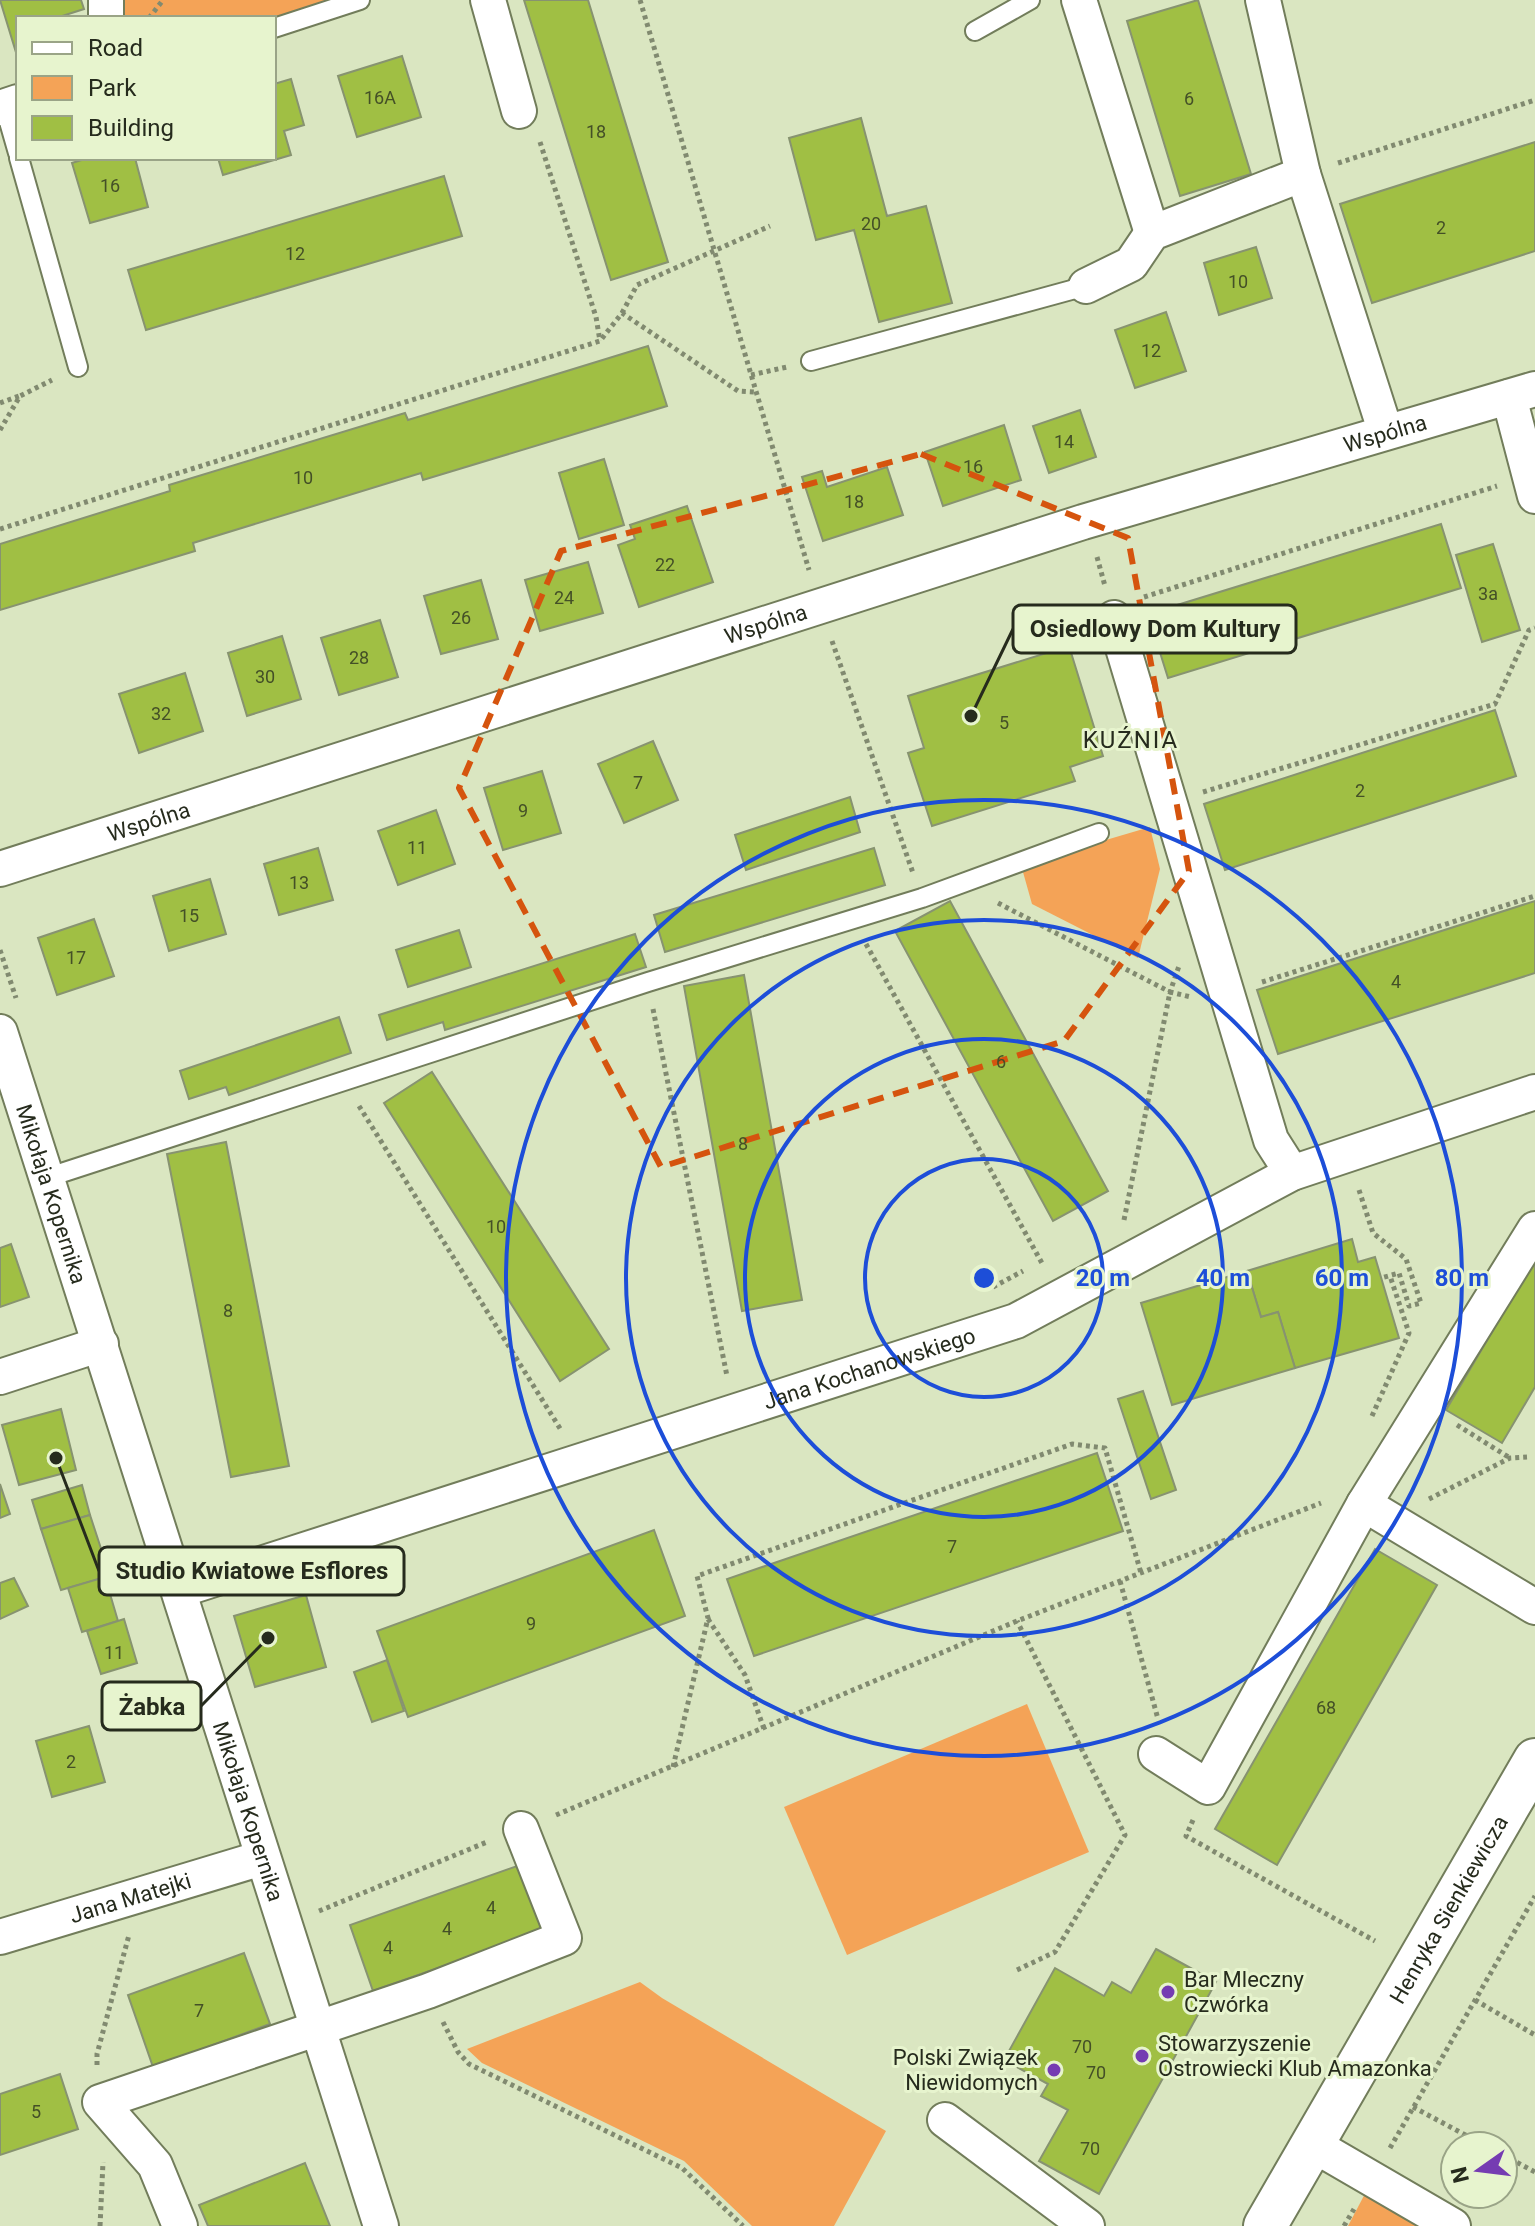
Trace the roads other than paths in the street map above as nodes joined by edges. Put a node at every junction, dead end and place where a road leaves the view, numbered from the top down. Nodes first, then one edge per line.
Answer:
1 (360, 0) edge
2 (488, 0) edge
3 (1030, 0) edge
4 (1079, 0) edge
5 (1263, 0) edge
6 (276, 27) edge
7 (975, 31) dead end
8 (6, 102) edge
9 (519, 111) road end
10 (16, 143) edge
11 (20, 160) edge
12 (1303, 174) junction
13 (1152, 233) junction
14 (1086, 286) joint
15 (811, 361) dead end
16 (78, 367) road end
17 (1522, 393) edge
18 (1385, 430) junction
19 (1532, 486) edge
20 (1116, 626) road end
21 (1099, 833) dead end
22 (0, 869) edge
23 (10, 1020) edge
24 (1535, 1092) edge
25 (1292, 1173) junction
26 (49, 1177) junction
27 (1535, 1229) edge
28 (101, 1344) junction
29 (0, 1377) edge
30 (1364, 1504) junction
31 (180, 1590) junction
32 (1535, 1607) edge
33 (1156, 1754) road end
34 (1535, 1760) edge
35 (521, 1829) road end
36 (262, 1858) junction
37 (0, 1937) edge
38 (317, 2027) junction
39 (945, 2120) dead end
40 (1312, 2144) junction
41 (180, 2226) edge
42 (381, 2226) edge
43 (1087, 2226) edge
44 (1265, 2226) edge
45 (1453, 2226) edge

1 - 6 lane
2 - 9 street
3 - 7 lane
4 - 13 street
5 - 12 street
8 - 10 lane
11 - 16 lane
12 - 13 street
12 - 18 street
13 - 14 street
14 - 15 lane
17 - 18 street, Wspólna
17 - 19 street
18 - 22 street, Wspólna
20 - 25 street
21 - 26 lane
23 - 26 street, Mikołaja Kopernika
24 - 25 street, Jana Kochanowskiego
25 - 31 street, Jana Kochanowskiego
26 - 28 street, Mikołaja Kopernika
27 - 30 street
28 - 29 street
28 - 31 street, Mikołaja Kopernika
30 - 32 street
30 - 33 street
31 - 36 street, Mikołaja Kopernika
34 - 40 street, Henryka Sienkiewicza
35 - 38 street
36 - 37 street, Jana Matejki
36 - 38 street, Mikołaja Kopernika
38 - 41 street
38 - 42 street, Mikołaja Kopernika
39 - 43 street
40 - 44 street, Henryka Sienkiewicza
40 - 45 street

